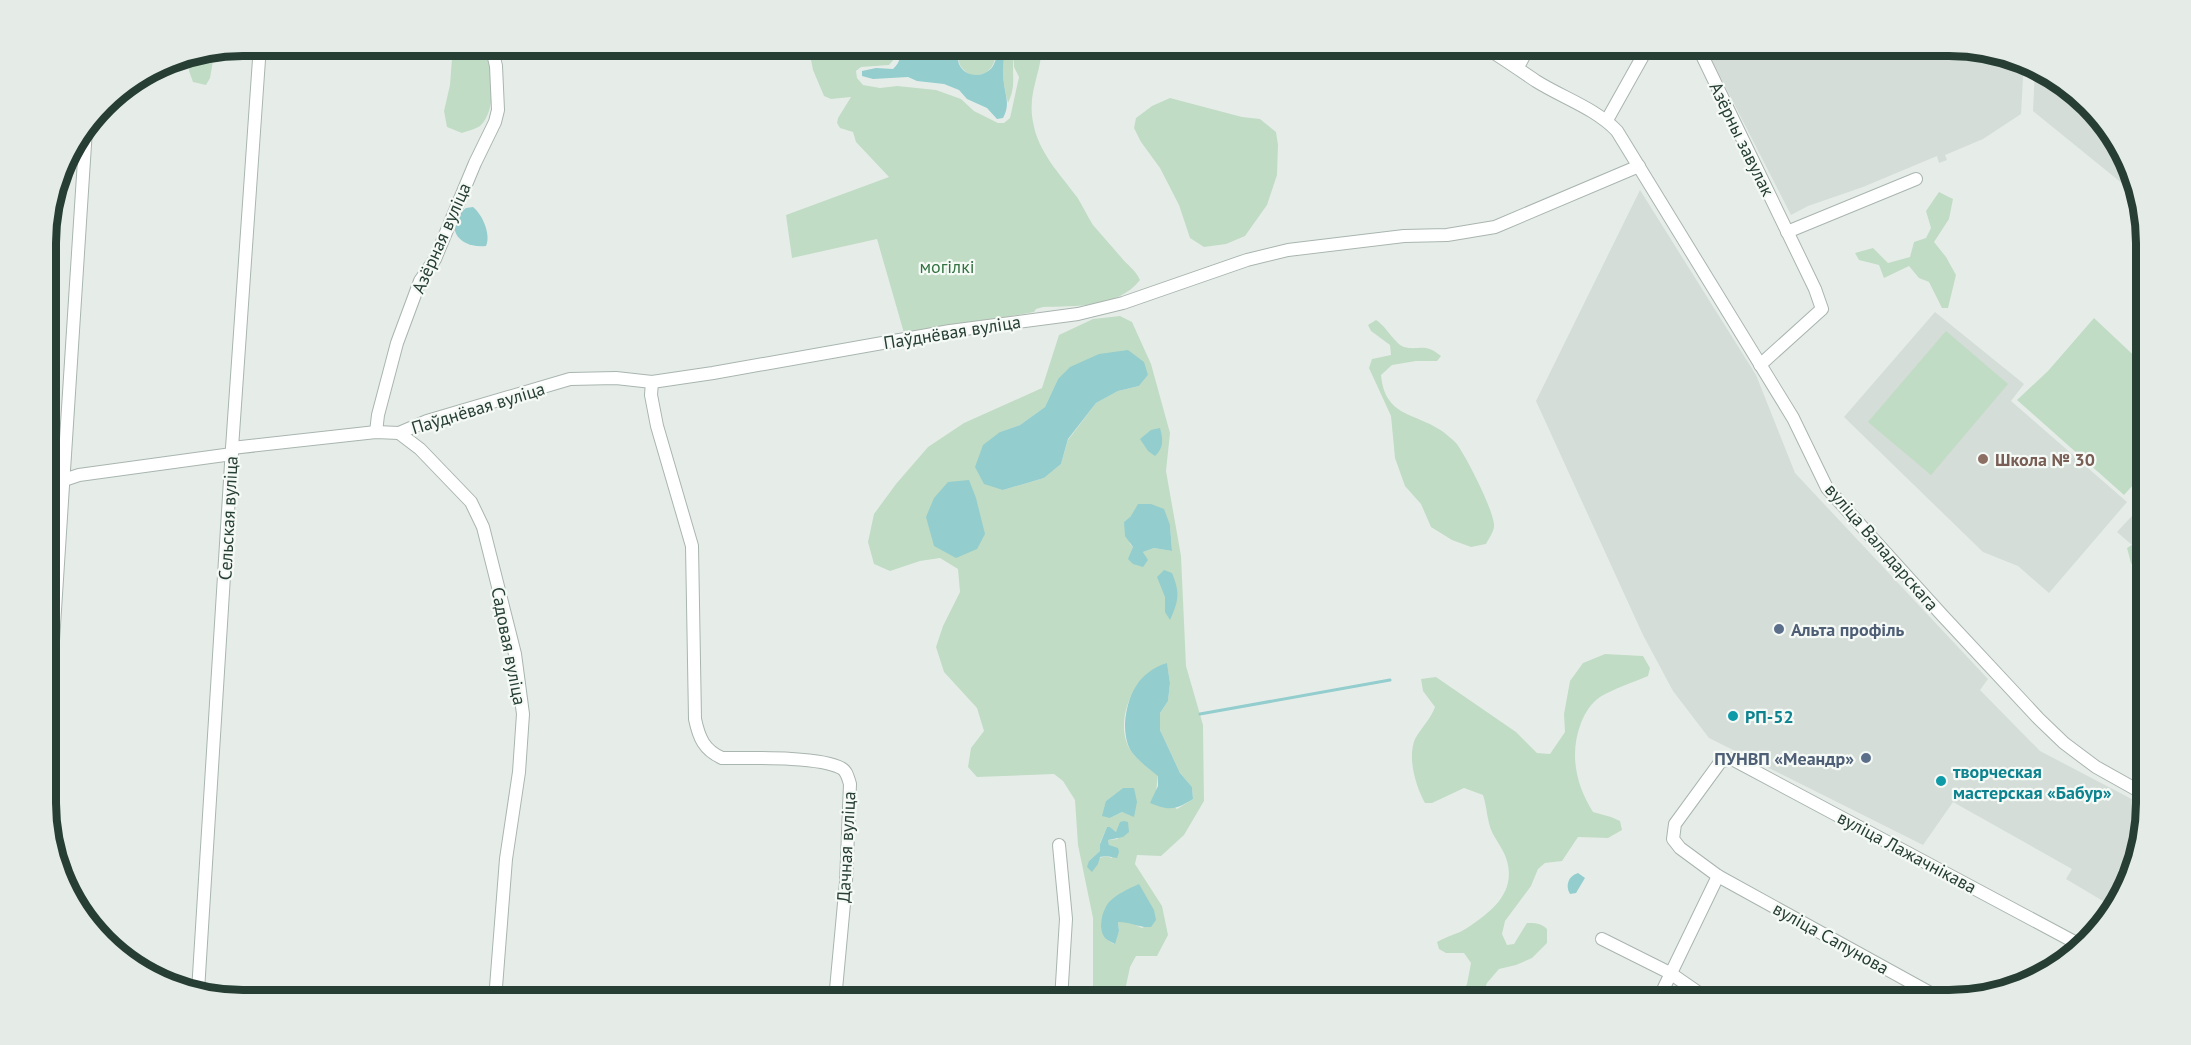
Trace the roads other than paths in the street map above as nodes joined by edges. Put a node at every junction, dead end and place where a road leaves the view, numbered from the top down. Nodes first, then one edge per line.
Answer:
1 (259, 55) edge
2 (493, 55) edge
3 (1497, 55) edge
4 (1525, 55) edge
5 (1643, 55) edge
6 (1702, 55) edge
7 (1518, 67) junction
8 (1607, 120) junction
9 (85, 142) edge
10 (1639, 166) junction
11 (1916, 179) dead end
12 (1787, 232) junction
13 (1760, 365) junction
14 (652, 382) junction
15 (376, 432) junction
16 (399, 433) junction
17 (232, 451) junction
18 (64, 480) junction
19 (56, 593) edge
20 (1732, 759) joint
21 (2136, 789) edge
22 (1059, 845) dead end
23 (1718, 876) junction
24 (1602, 939) dead end
25 (2074, 941) edge
26 (1670, 973) junction
27 (198, 984) edge
28 (1663, 989) edge
29 (1693, 989) edge
30 (1923, 989) edge
31 (496, 990) edge
32 (836, 990) edge
33 (1062, 990) edge

1 - 17 street, Сельская вуліца
2 - 15 street, Азёрная вуліца
3 - 7 street
4 - 7 street
5 - 8 street
6 - 12 street, Азёрны завулак
7 - 8 street
8 - 10 street, вуліца Валадарскага
9 - 18 street
10 - 13 street, вуліца Валадарскага
10 - 14 street, Паўднёвая вуліца
11 - 12 street
12 - 13 street, Азёрны завулак
13 - 21 street, вуліца Валадарскага
14 - 16 street, Паўднёвая вуліца
14 - 32 street, Дачная вуліца
15 - 16 street, Паўднёвая вуліца
15 - 17 street, Паўднёвая вуліца
16 - 31 street, Садовая вуліца
17 - 18 street, Паўднёвая вуліца
17 - 27 street, Сельская вуліца
18 - 19 street
20 - 23 street, вуліца Сапунова
20 - 25 street, вуліца Лажачнікава
22 - 33 street
23 - 26 street
23 - 30 street, вуліца Сапунова
24 - 26 street
26 - 28 street
26 - 29 street

